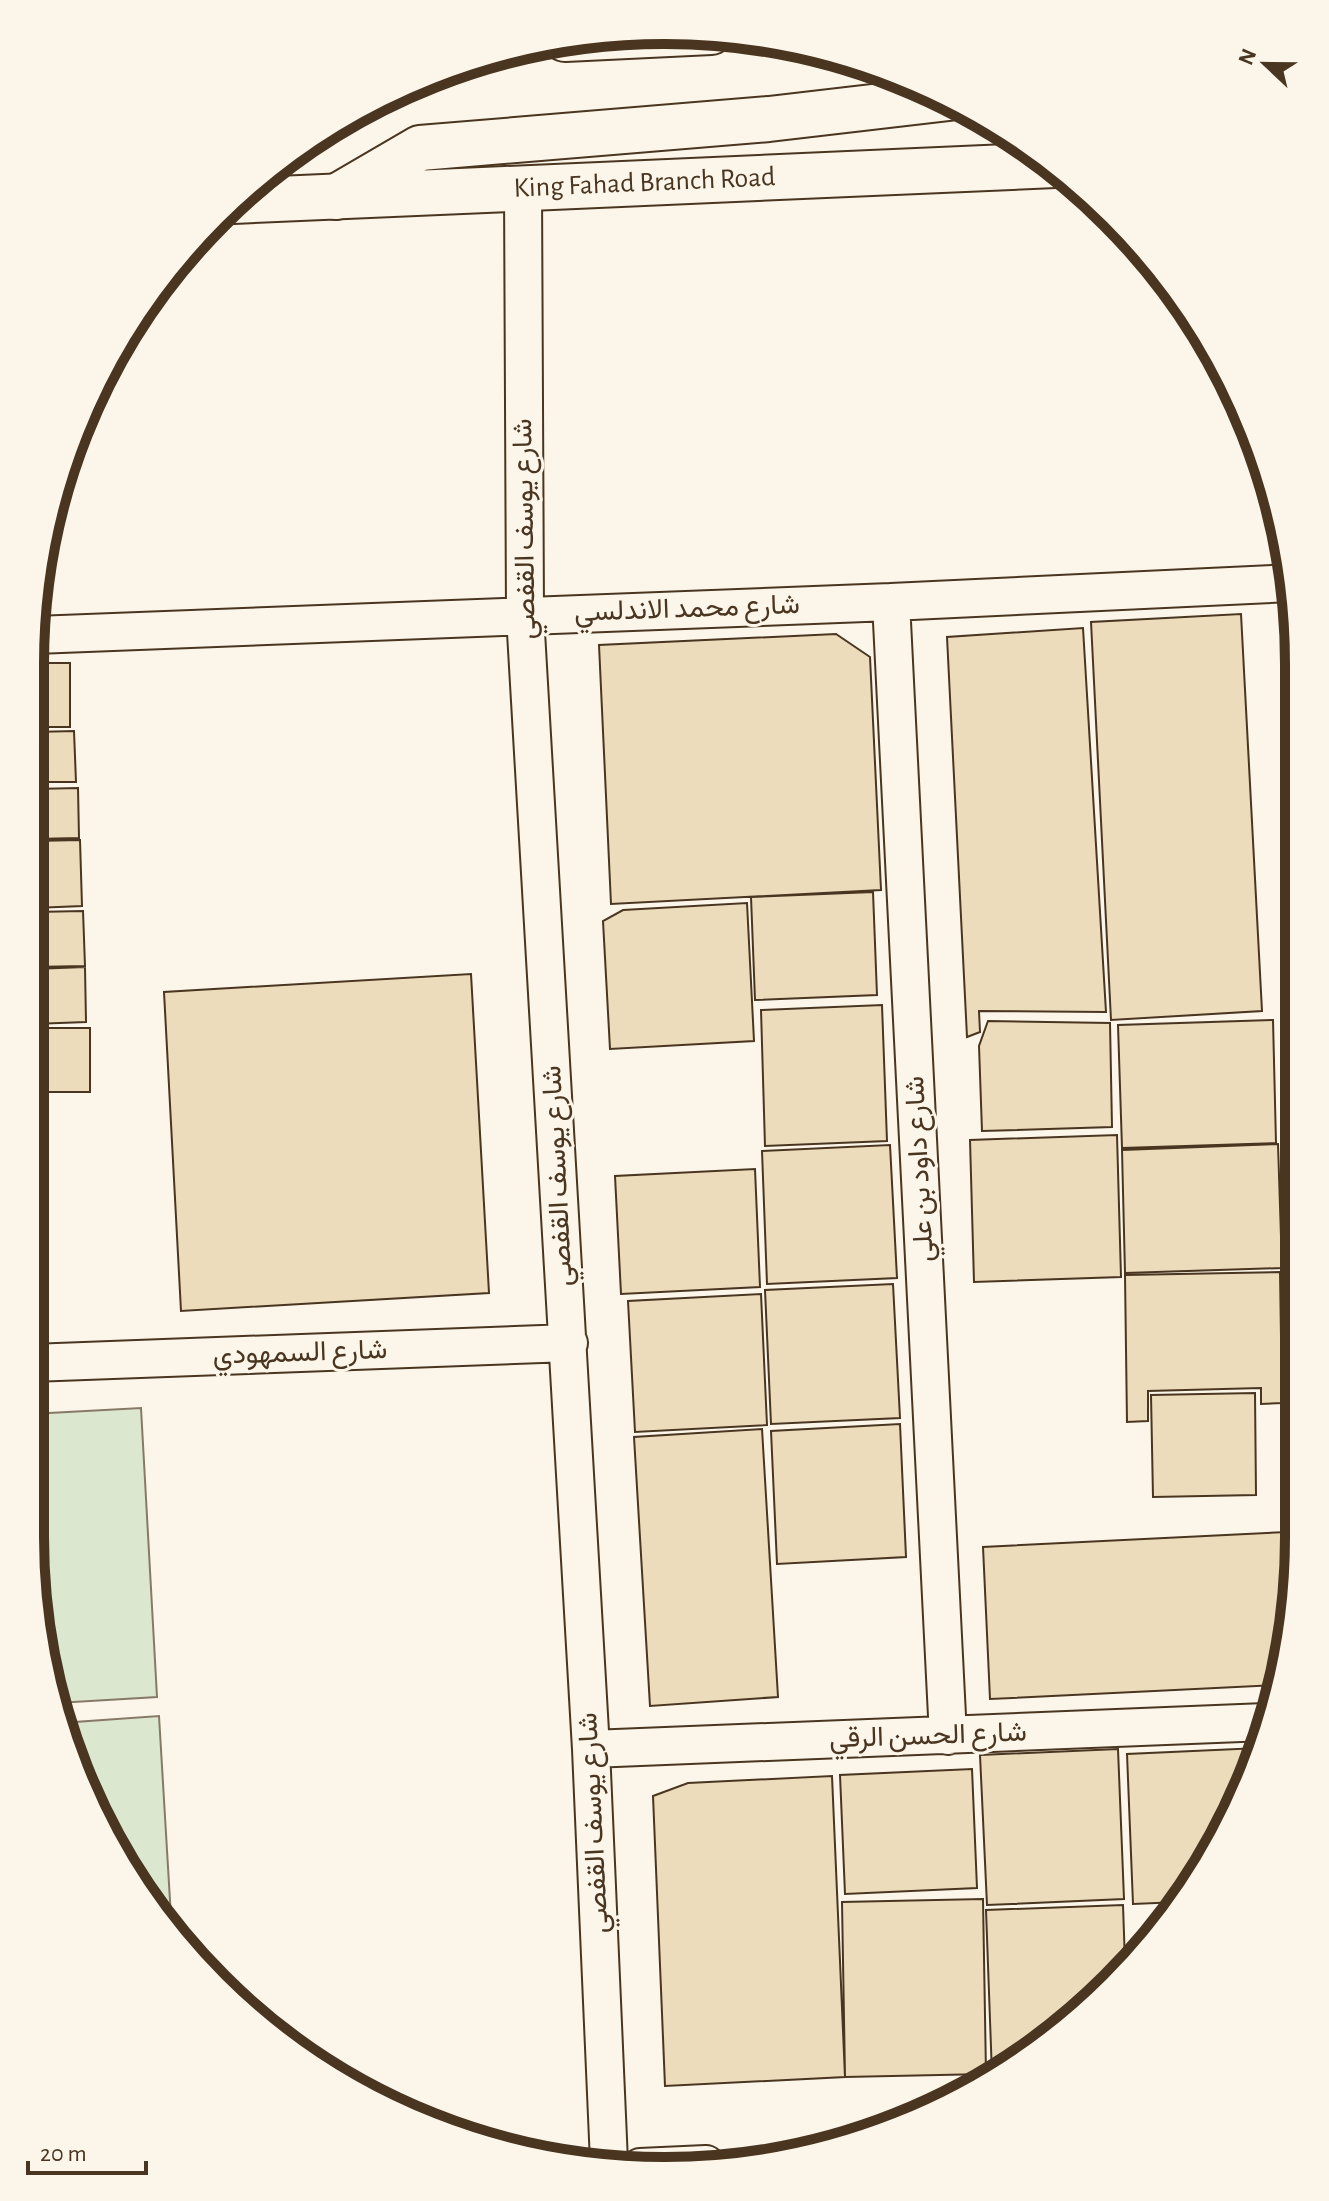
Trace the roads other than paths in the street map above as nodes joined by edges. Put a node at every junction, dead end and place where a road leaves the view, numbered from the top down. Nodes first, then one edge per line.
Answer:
1 (924, 101) edge
2 (1033, 166) edge
3 (523, 189) junction
4 (336, 197) junction
5 (253, 200) edge
6 (1280, 584) edge
7 (891, 602) junction
8 (525, 615) junction
9 (45, 635) edge
10 (569, 1343) junction
11 (44, 1363) edge
12 (1256, 1722) edge
13 (948, 1736) junction
14 (591, 1749) junction
15 (609, 2154) edge

1 - 4 main road
2 - 3 main road, King Fahad Branch Road
3 - 4 main road, King Fahad Branch Road
3 - 8 street, شارع يوسف القفصي
4 - 5 main road, King Fahad Branch Road
6 - 7 street, شارع محمد الاندلسي
7 - 8 street, شارع محمد الاندلسي
7 - 13 street, شارع داود بن علي
8 - 9 street, شارع محمد الاندلسي
8 - 10 street, شارع يوسف القفصي
10 - 11 street, شارع السمهودي
10 - 14 street, شارع يوسف القفصي
12 - 13 street, شارع الحسن الرقي
13 - 14 street, شارع الحسن الرقي
14 - 15 street, شارع يوسف القفصي

